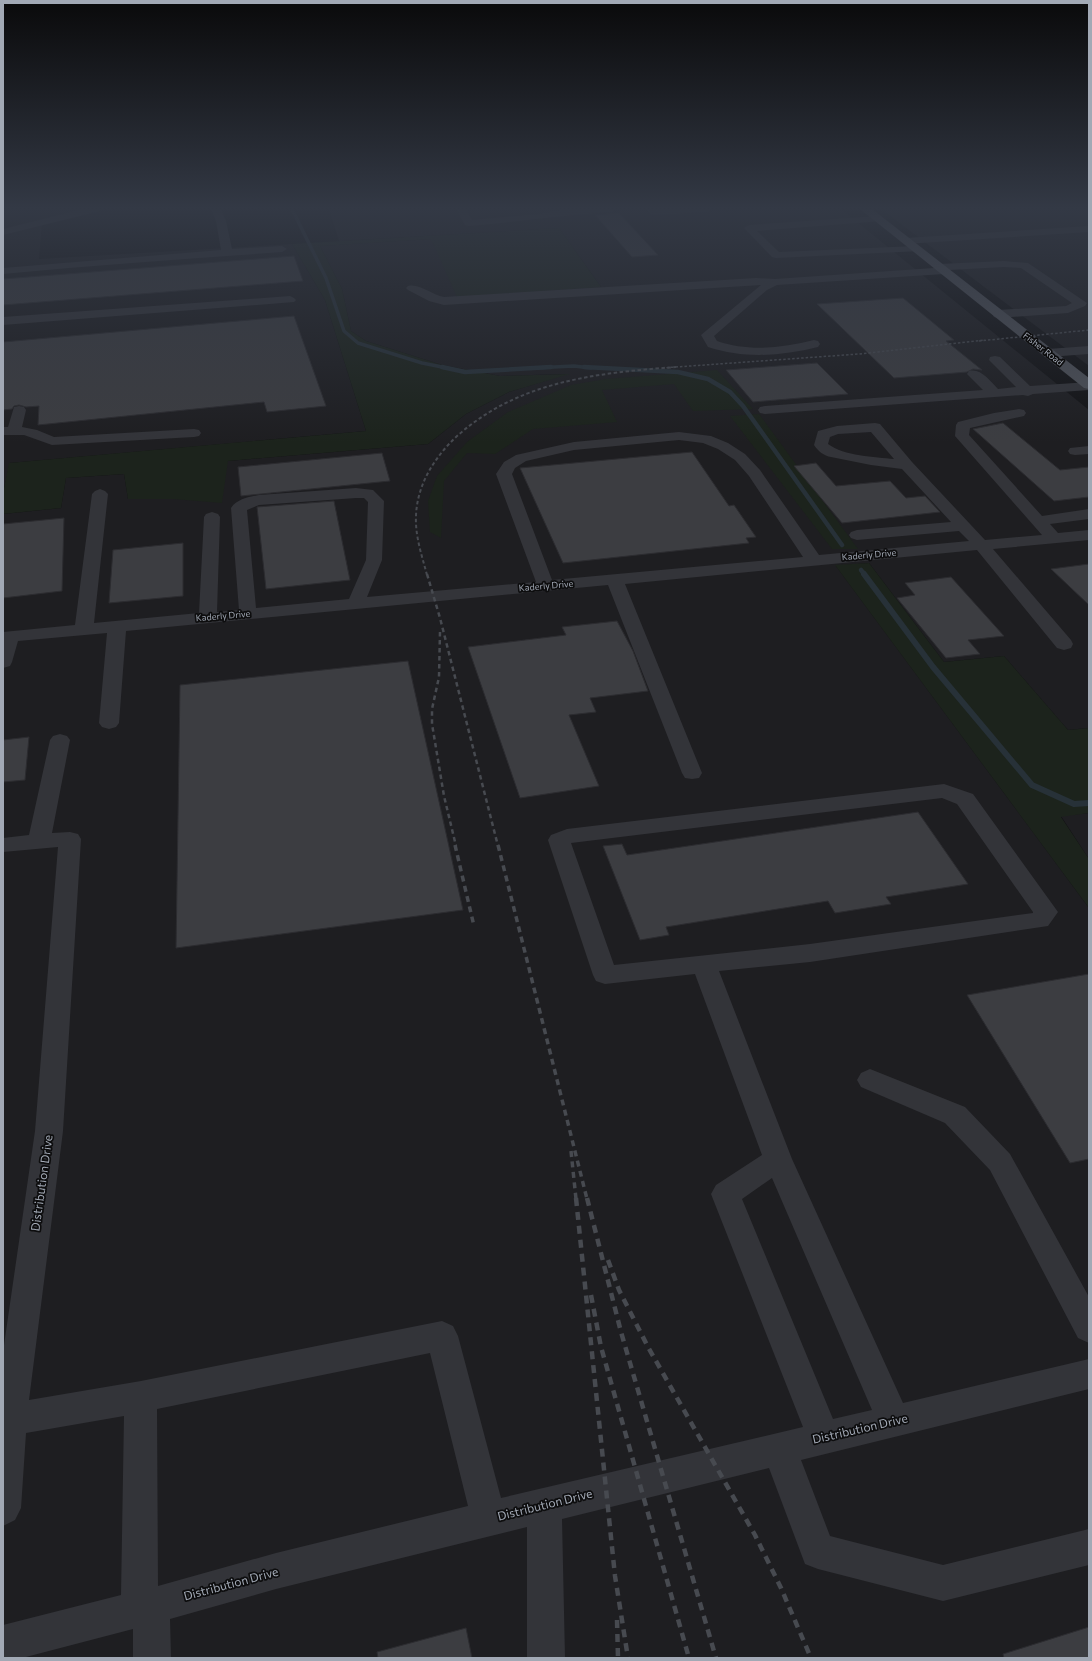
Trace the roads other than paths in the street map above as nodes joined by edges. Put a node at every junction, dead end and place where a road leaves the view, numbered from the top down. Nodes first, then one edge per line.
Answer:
1 (670, 287) edge
2 (766, 287) edge
3 (963, 287) edge
4 (1059, 287) edge
5 (412, 288) dead end
6 (290, 300) dead end
7 (1085, 303) edge
8 (998, 314) junction
9 (3, 321) edge
10 (814, 344) dead end
11 (1089, 350) edge
12 (1048, 353) junction
13 (995, 360) dead end
14 (974, 374) dead end
15 (905, 386) dead end
16 (1089, 386) edge
17 (1028, 392) junction
18 (996, 394) junction
19 (917, 400) junction
20 (19, 410) dead end
21 (765, 410) dead end
22 (1019, 413) dead end
23 (8, 431) edge
24 (194, 433) dead end
25 (907, 465) junction
26 (100, 494) dead end
27 (1089, 514) edge
28 (212, 517) dead end
29 (1038, 520) junction
30 (964, 526) junction
31 (857, 535) dead end
32 (1089, 535) edge
33 (1054, 538) junction
34 (981, 545) junction
35 (814, 560) junction
36 (614, 580) junction
37 (546, 586) junction
38 (356, 604) junction
39 (248, 614) junction
40 (208, 618) junction
41 (117, 626) junction
42 (84, 629) junction
43 (7, 636) edge
44 (1064, 644) dead end
45 (3, 662) edge
46 (109, 723) dead end
47 (60, 740) dead end
48 (692, 773) dead end
49 (39, 841) junction
50 (3, 845) edge
51 (704, 964) junction
52 (870, 1080) dead end
53 (778, 1159) junction
54 (1089, 1328) edge
55 (1089, 1374) edge
56 (141, 1397) junction
57 (10, 1419) junction
58 (894, 1421) junction
59 (824, 1438) junction
60 (779, 1448) junction
61 (544, 1505) junction
62 (3, 1508) edge
63 (489, 1518) junction
64 (1089, 1547) edge
65 (145, 1607) junction
66 (3, 1644) edge
67 (152, 1658) edge
68 (546, 1658) edge

1 - 5 street
2 - 10 street
3 - 8 main road, Fisher Road
4 - 7 street
6 - 9 street
7 - 8 street
8 - 12 main road, Fisher Road
11 - 12 street
12 - 16 main road, Fisher Road
13 - 17 street
14 - 18 street
15 - 19 street
16 - 17 street
17 - 18 street
18 - 19 street
19 - 21 street
20 - 23 street
22 - 29 street
23 - 24 street
25 - 25 street
25 - 30 street
26 - 42 street
27 - 29 street
28 - 40 street
29 - 33 street
30 - 31 street
30 - 34 street
32 - 33 street, Kaderly Drive
33 - 34 street, Kaderly Drive
34 - 35 street, Kaderly Drive
34 - 44 street
35 - 36 street, Kaderly Drive
35 - 37 street
36 - 37 street, Kaderly Drive
36 - 48 street
37 - 38 street, Kaderly Drive
38 - 39 street, Kaderly Drive
38 - 39 street
39 - 40 street, Kaderly Drive
40 - 41 street, Kaderly Drive
41 - 42 street, Kaderly Drive
41 - 46 street
42 - 43 street, Kaderly Drive
43 - 45 street
47 - 49 street
49 - 50 street
49 - 57 street, Distribution Drive
51 - 51 street
51 - 53 street
52 - 54 street
53 - 58 street
53 - 59 street
55 - 58 street, Distribution Drive
56 - 57 street
56 - 63 street
56 - 65 street
57 - 62 street, Distribution Drive
58 - 59 street, Distribution Drive
59 - 60 street, Distribution Drive
60 - 61 street, Distribution Drive
60 - 64 street
61 - 63 street, Distribution Drive
61 - 68 street
63 - 65 street, Distribution Drive
65 - 66 street, Distribution Drive
65 - 67 street

